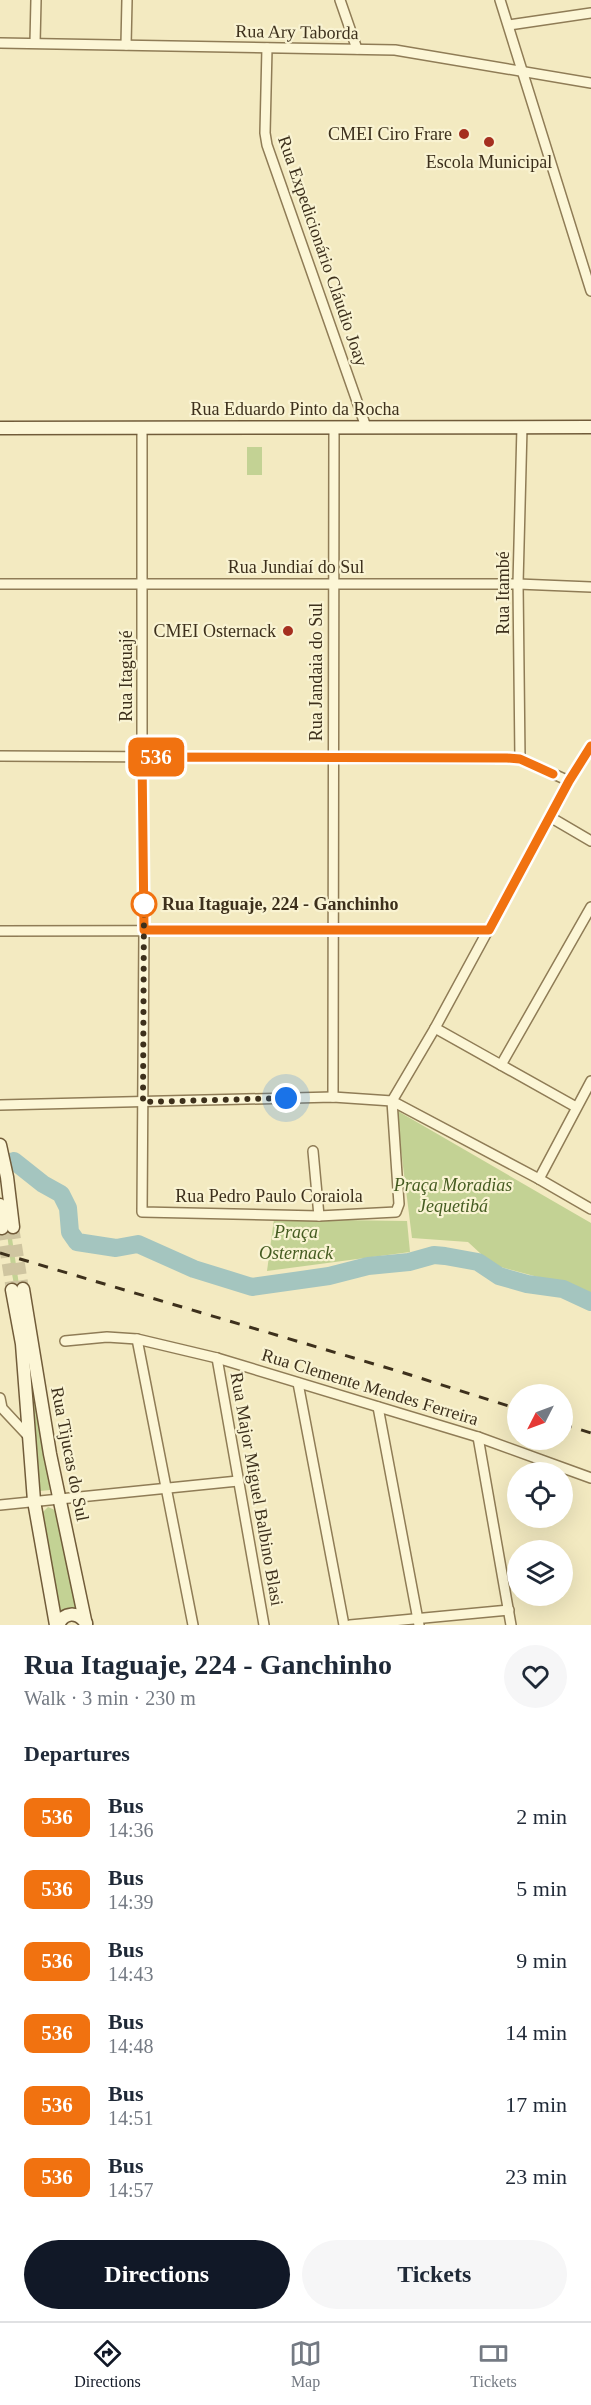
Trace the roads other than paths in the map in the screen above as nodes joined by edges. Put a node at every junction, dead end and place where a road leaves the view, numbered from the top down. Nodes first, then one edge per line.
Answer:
1 (36, 0) edge
2 (127, 0) edge
3 (340, 0) edge
4 (501, 0) edge
5 (591, 13) edge
6 (509, 25) junction
7 (0, 43) edge
8 (35, 43) junction
9 (126, 45) junction
10 (267, 48) junction
11 (357, 49) junction
12 (524, 72) junction
13 (591, 83) edge
14 (591, 291) edge
15 (334, 427) junction
16 (366, 427) junction
17 (522, 427) junction
18 (591, 427) edge
19 (0, 428) edge
20 (142, 428) junction
21 (0, 584) edge
22 (143, 584) junction
23 (333, 584) junction
24 (518, 584) junction
25 (591, 587) edge
26 (591, 746) edge
27 (0, 756) edge
28 (142, 757) junction
29 (332, 758) junction
30 (520, 759) junction
31 (569, 781) junction
32 (550, 817) junction
33 (591, 841) edge
34 (591, 908) edge
35 (144, 930) junction
36 (333, 930) junction
37 (489, 930) junction
38 (0, 931) edge
39 (435, 1028) junction
40 (501, 1065) junction
41 (591, 1081) edge
42 (333, 1097) junction
43 (392, 1101) junction
44 (143, 1102) junction
45 (0, 1105) edge
46 (576, 1107) junction
47 (0, 1145) edge
48 (313, 1152) dead end
49 (539, 1179) junction
50 (0, 1205) edge
51 (591, 1209) edge
52 (142, 1212) joint
53 (319, 1216) junction
54 (137, 1339) junction
55 (65, 1341) dead end
56 (217, 1358) junction
57 (298, 1383) junction
58 (0, 1398) edge
59 (378, 1407) junction
60 (29, 1437) junction
61 (478, 1437) junction
62 (591, 1478) edge
63 (238, 1481) junction
64 (167, 1488) junction
65 (59, 1498) junction
66 (34, 1501) junction
67 (0, 1505) edge
68 (509, 1610) junction
69 (419, 1622) edge
70 (86, 1624) edge
71 (57, 1625) edge
72 (193, 1625) edge
73 (264, 1625) edge
74 (344, 1625) edge
75 (350, 1625) edge
76 (512, 1625) edge

1 - 8 street
2 - 9 street
3 - 11 street
4 - 6 street
5 - 6 street
6 - 12 street
7 - 8 street, Rua Ary Taborda
8 - 9 street, Rua Ary Taborda
9 - 10 street, Rua Ary Taborda
10 - 11 street, Rua Ary Taborda
10 - 16 street, Rua Expedicionário Cláudio Joay
11 - 12 street, Rua Ary Taborda
12 - 13 street, Rua Ary Taborda
12 - 14 street
15 - 16 main road, Rua Eduardo Pinto da Rocha
15 - 20 main road, Rua Eduardo Pinto da Rocha
15 - 23 street, Rua Jandaia do Sul
16 - 17 main road, Rua Eduardo Pinto da Rocha
17 - 18 main road, Rua Eduardo Pinto da Rocha
17 - 24 street, Rua Itambé
19 - 20 main road, Rua Eduardo Pinto da Rocha
20 - 22 street, Rua Itaguajé
21 - 22 street, Rua Jundiaí do Sul
22 - 23 street, Rua Jundiaí do Sul
22 - 28 street, Rua Itaguajé
23 - 24 street, Rua Jundiaí do Sul
23 - 29 street, Rua Jandaia do Sul
24 - 25 street, Rua Jundiaí do Sul
24 - 30 street, Rua Itambé
26 - 31 street
27 - 28 street
28 - 29 street
28 - 35 street, Rua Itaguajé
29 - 30 street
29 - 36 street, Rua Jandaia do Sul
30 - 31 street
31 - 32 street
32 - 33 street
32 - 37 street
34 - 40 street
35 - 36 street
35 - 38 street
35 - 44 street, Rua Itaguajé
36 - 37 street
36 - 42 street, Rua Jandaia do Sul
37 - 39 street
39 - 40 street
39 - 43 street
40 - 46 street
41 - 46 street
42 - 43 street
42 - 44 street
43 - 49 street
43 - 53 street, Rua Pedro Paulo Coraiola
44 - 45 street
44 - 52 street, Rua Itaguajé
46 - 49 street
47 - 50 main road
48 - 53 street
49 - 51 street
52 - 53 street, Rua Pedro Paulo Coraiola
54 - 55 street, Rua Clemente Mendes Ferreira
54 - 56 street, Rua Clemente Mendes Ferreira
54 - 64 street
56 - 57 street, Rua Clemente Mendes Ferreira
56 - 63 street, Rua Major Miguel Balbino Blasi
57 - 59 street, Rua Clemente Mendes Ferreira
57 - 74 street
58 - 60 street
59 - 61 street, Rua Clemente Mendes Ferreira
59 - 69 street
60 - 65 main road, Rua Tijucas do Sul
60 - 66 main road, Rua Tijucas do Sul
61 - 62 street, Rua Clemente Mendes Ferreira
61 - 68 street
63 - 64 street
63 - 73 street, Rua Major Miguel Balbino Blasi
64 - 65 street
64 - 72 street
65 - 66 street
65 - 70 main road, Rua Tijucas do Sul
66 - 67 street
66 - 71 main road, Rua Tijucas do Sul
68 - 69 street
68 - 76 street
69 - 75 street
70 - 71 main road

